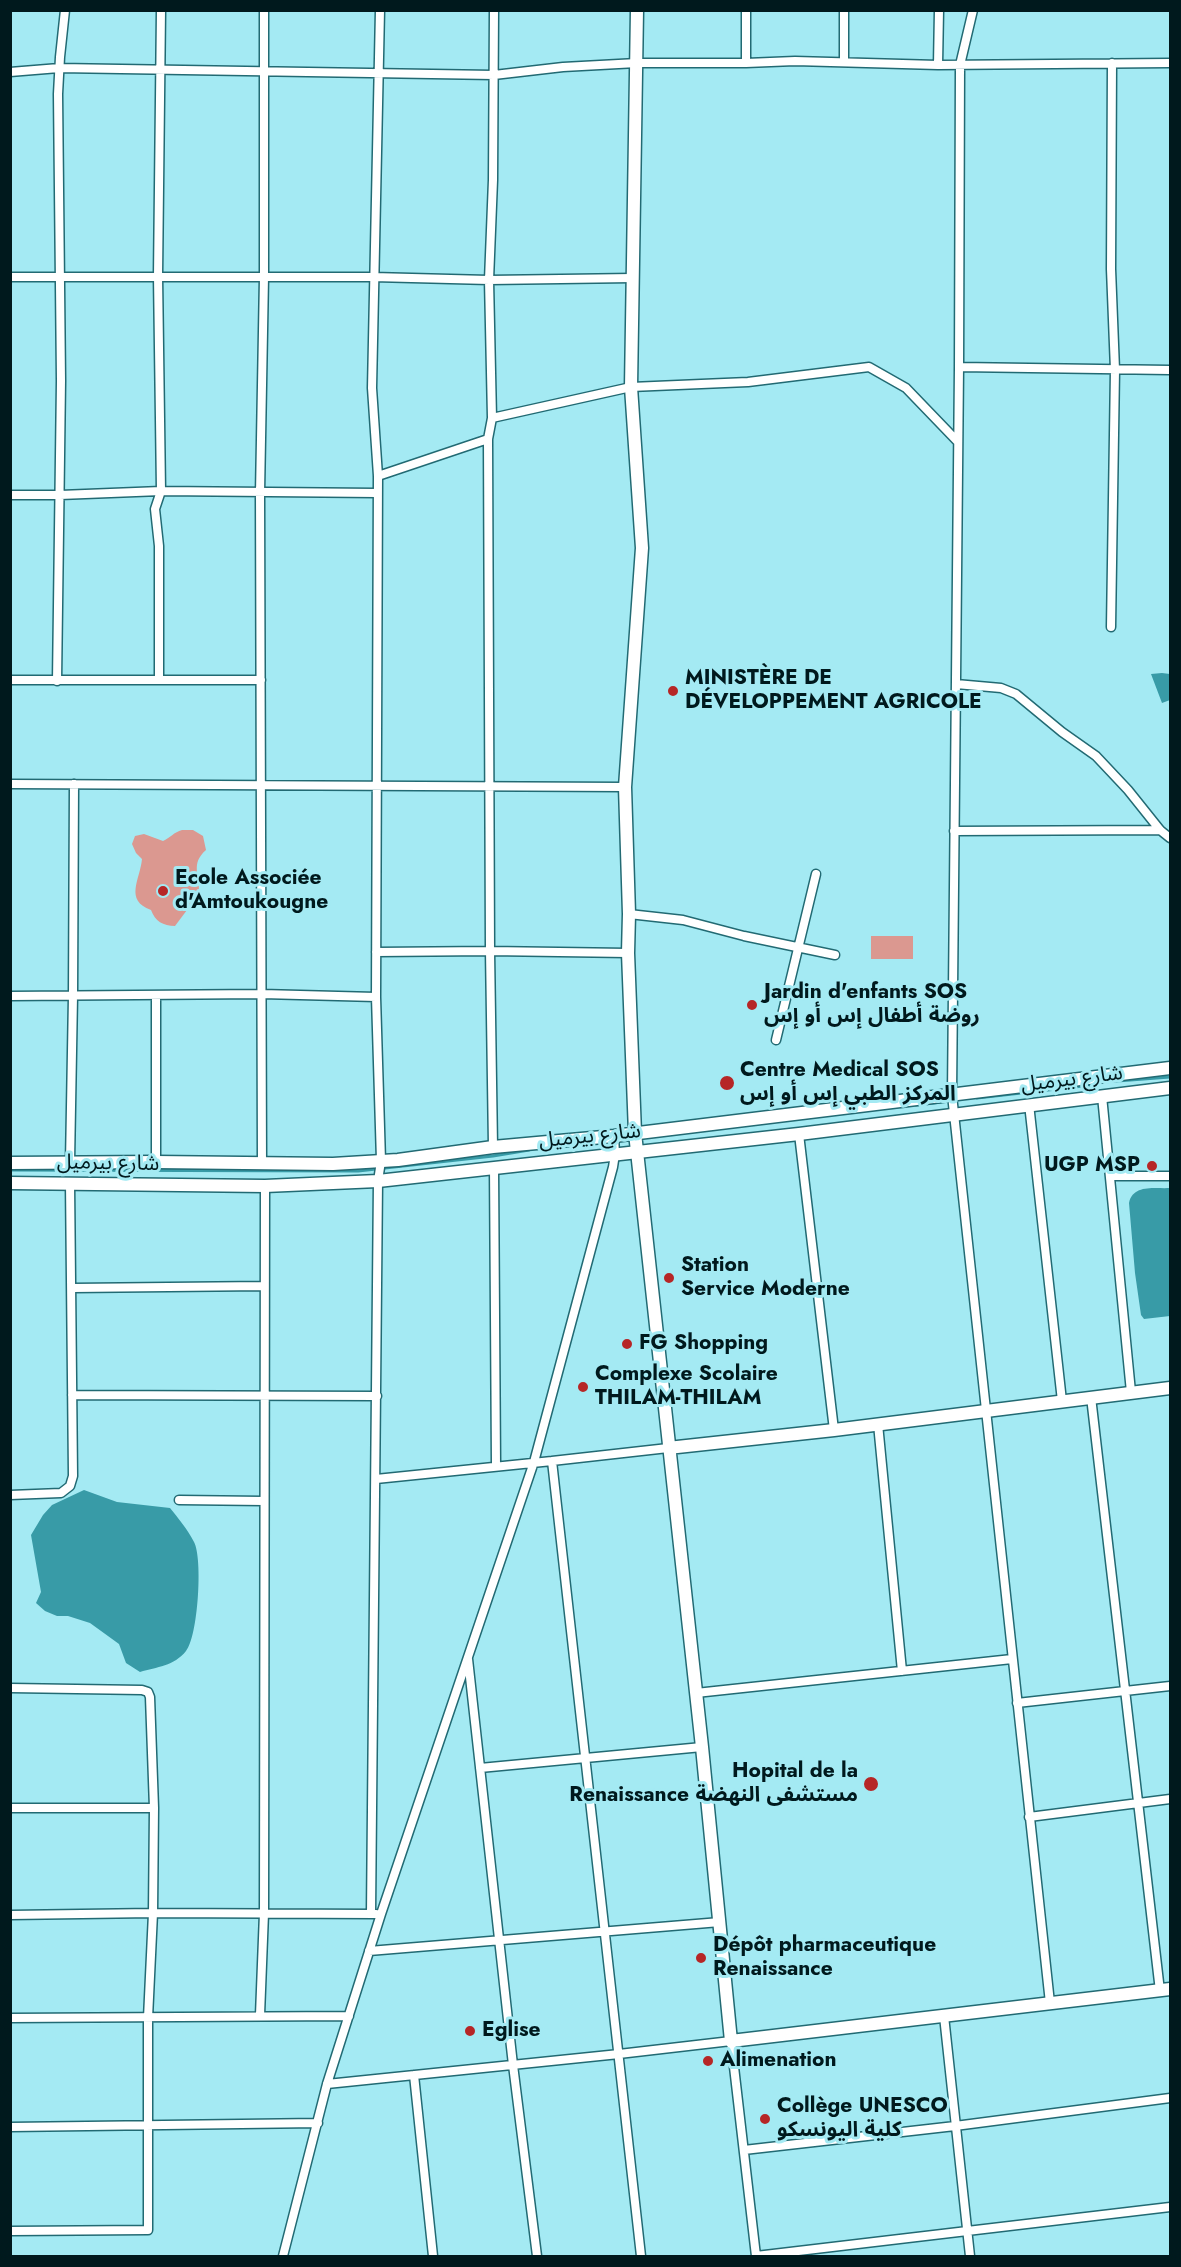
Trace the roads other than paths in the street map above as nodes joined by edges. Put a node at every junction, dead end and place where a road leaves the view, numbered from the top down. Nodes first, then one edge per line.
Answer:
1 (65, 10) edge
2 (161, 10) edge
3 (264, 10) edge
4 (381, 10) edge
5 (494, 10) edge
6 (637, 10) edge
7 (746, 10) edge
8 (844, 10) edge
9 (939, 10) edge
10 (973, 10) edge
11 (844, 62) junction
12 (637, 63) junction
13 (746, 63) junction
14 (1112, 63) junction
15 (1170, 63) edge
16 (938, 65) junction
17 (960, 65) junction
18 (59, 68) junction
19 (159, 70) junction
20 (264, 71) junction
21 (10, 72) edge
22 (380, 72) junction
23 (494, 75) junction
24 (158, 276) junction
25 (10, 277) edge
26 (60, 277) junction
27 (264, 277) junction
28 (373, 277) junction
29 (633, 278) junction
30 (489, 280) junction
31 (959, 367) junction
32 (1115, 370) junction
33 (1170, 370) edge
34 (631, 387) junction
35 (492, 418) junction
36 (488, 439) junction
37 (958, 442) junction
38 (378, 476) junction
39 (161, 491) junction
40 (260, 493) junction
41 (377, 494) junction
42 (10, 495) edge
43 (60, 495) junction
44 (1111, 627) dead end
45 (10, 680) edge
46 (159, 680) junction
47 (261, 680) junction
48 (57, 681) junction
49 (956, 684) junction
50 (10, 784) edge
51 (74, 784) junction
52 (375, 785) junction
53 (489, 785) junction
54 (260, 786) junction
55 (625, 787) junction
56 (1160, 830) junction
57 (954, 831) junction
58 (1170, 838) edge
59 (816, 874) dead end
60 (629, 914) junction
61 (798, 948) junction
62 (489, 951) junction
63 (376, 952) junction
64 (628, 953) junction
65 (835, 955) dead end
66 (262, 994) junction
67 (10, 996) edge
68 (73, 996) junction
69 (156, 996) junction
70 (375, 997) junction
71 (776, 1040) dead end
72 (1170, 1068) edge
73 (1170, 1088) edge
74 (1102, 1096) junction
75 (1029, 1104) junction
76 (953, 1105) junction
77 (635, 1133) junction
78 (799, 1134) junction
79 (614, 1136) junction
80 (493, 1147) junction
81 (636, 1151) junction
82 (615, 1154) junction
83 (381, 1161) junction
84 (70, 1162) junction
85 (156, 1162) junction
86 (262, 1162) junction
87 (10, 1163) edge
88 (494, 1167) junction
89 (1110, 1176) junction
90 (1170, 1176) edge
91 (378, 1181) junction
92 (10, 1183) edge
93 (70, 1183) junction
94 (265, 1186) junction
95 (264, 1286) junction
96 (72, 1288) junction
97 (1170, 1388) edge
98 (1131, 1392) junction
99 (72, 1395) junction
100 (265, 1396) junction
101 (377, 1396) junction
102 (1091, 1397) junction
103 (1062, 1401) junction
104 (986, 1411) junction
105 (878, 1425) junction
106 (834, 1430) junction
107 (668, 1448) junction
108 (552, 1461) junction
109 (534, 1462) junction
110 (496, 1465) junction
111 (376, 1479) junction
112 (10, 1495) edge
113 (179, 1500) dead end
114 (264, 1501) junction
115 (468, 1656) junction
116 (1012, 1659) junction
117 (902, 1671) junction
118 (1170, 1686) edge
119 (10, 1688) edge
120 (1126, 1691) junction
121 (696, 1693) junction
122 (1017, 1703) junction
123 (702, 1747) junction
124 (585, 1757) junction
125 (480, 1768) junction
126 (1170, 1799) edge
127 (1139, 1803) junction
128 (10, 1808) edge
129 (154, 1808) junction
130 (1029, 1817) junction
131 (153, 1912) junction
132 (264, 1913) junction
133 (376, 1914) junction
134 (10, 1915) edge
135 (720, 1922) junction
136 (604, 1930) junction
137 (499, 1940) junction
138 (369, 1951) junction
139 (1165, 1990) edge
140 (1050, 2003) junction
141 (261, 2015) junction
142 (349, 2016) junction
143 (944, 2016) junction
144 (10, 2018) edge
145 (148, 2018) junction
146 (731, 2041) junction
147 (619, 2054) junction
148 (513, 2065) junction
149 (414, 2075) junction
150 (327, 2084) junction
151 (1170, 2098) edge
152 (318, 2123) junction
153 (147, 2125) junction
154 (955, 2126) junction
155 (10, 2127) edge
156 (744, 2150) junction
157 (1170, 2207) edge
158 (10, 2231) edge
159 (967, 2232) junction
160 (283, 2256) edge
161 (432, 2256) edge
162 (537, 2256) edge
163 (641, 2256) edge
164 (756, 2256) edge
165 (970, 2256) edge

1 - 18 street
2 - 19 street
3 - 20 street
4 - 22 street
5 - 23 street
6 - 12 street
7 - 13 street
8 - 11 street
9 - 16 street
10 - 17 street
11 - 13 street
11 - 16 street
12 - 13 street
12 - 23 street
12 - 29 street
14 - 15 street
14 - 17 street
14 - 32 street
16 - 17 street
17 - 31 street
18 - 19 street
18 - 21 street
18 - 26 street
19 - 20 street
19 - 24 street
20 - 22 street
20 - 27 street
22 - 23 street
22 - 28 street
23 - 30 street
24 - 26 street
24 - 27 street
24 - 39 street
25 - 26 street
26 - 43 street
27 - 28 street
27 - 40 street
28 - 30 street
28 - 38 street
29 - 30 street
29 - 34 street
30 - 35 street
31 - 32 street
31 - 37 street
32 - 33 street
32 - 44 street
34 - 35 street
34 - 37 street
34 - 55 street
35 - 36 street
36 - 38 street
36 - 53 street
37 - 49 street
38 - 41 street
39 - 40 street
39 - 43 street
39 - 46 street
40 - 41 street
40 - 47 street
41 - 52 street
42 - 43 street
43 - 48 street
45 - 48 street
46 - 47 street
46 - 48 street
47 - 54 street
49 - 56 street
49 - 57 street
50 - 51 street
51 - 54 street
51 - 68 street
52 - 53 street
52 - 54 street
52 - 63 street
53 - 55 street
53 - 62 street
54 - 66 street
55 - 60 street
56 - 57 street
56 - 58 street
57 - 76 street
59 - 61 street
60 - 61 street
60 - 64 street
61 - 65 street
61 - 71 street
62 - 63 street
62 - 64 street
62 - 80 street
63 - 70 street
64 - 77 street
66 - 69 street
66 - 70 street
66 - 86 street
67 - 68 street
68 - 69 street
68 - 84 street
69 - 85 street
70 - 83 street
72 - 76 street, شارع بيرميل
73 - 74 street, شارع بيرميل
74 - 75 street, شارع بيرميل
74 - 89 street
75 - 76 street, شارع بيرميل
75 - 103 street
76 - 77 street, شارع بيرميل
76 - 78 street, شارع بيرميل
76 - 104 street
77 - 79 street, شارع بيرميل
77 - 81 street
78 - 81 street, شارع بيرميل
78 - 106 street
79 - 80 street, شارع بيرميل
79 - 82 street
80 - 83 street, شارع بيرميل
81 - 82 street, شارع بيرميل
81 - 107 street
82 - 88 street, شارع بيرميل
82 - 109 street
83 - 86 street, شارع بيرميل
83 - 91 street
84 - 85 street, شارع بيرميل
84 - 87 street, شارع بيرميل
85 - 86 street, شارع بيرميل
88 - 91 street, شارع بيرميل
88 - 110 street
89 - 90 street
89 - 98 street
91 - 94 street, شارع بيرميل
91 - 101 street
92 - 93 street, شارع بيرميل
93 - 94 street, شارع بيرميل
93 - 96 street
94 - 95 street
95 - 96 street
95 - 100 street
96 - 99 street
97 - 98 street
98 - 102 street
99 - 100 street
99 - 112 street
100 - 101 street
100 - 114 street
101 - 111 street
102 - 103 street
102 - 120 street
103 - 104 street
104 - 105 street
104 - 116 street
105 - 106 street
105 - 117 street
106 - 107 street
107 - 108 street
107 - 121 street
108 - 109 street
108 - 124 street
109 - 110 street
109 - 115 street
110 - 111 street
111 - 133 street
113 - 114 street
114 - 132 street
115 - 125 street
115 - 133 street
116 - 117 street
116 - 122 street
117 - 121 street
118 - 120 street
119 - 129 street
120 - 122 street
120 - 127 street
121 - 123 street
122 - 130 street
123 - 124 street
123 - 135 street
124 - 125 street
124 - 136 street
125 - 137 street
126 - 127 street
127 - 130 street
127 - 139 street
128 - 129 street
129 - 131 street
130 - 140 street
131 - 132 street
131 - 134 street
131 - 145 street
132 - 133 street
132 - 141 street
133 - 138 street
135 - 136 street
135 - 146 street
136 - 137 street
136 - 147 street
137 - 138 street
137 - 148 street
138 - 142 street
139 - 140 street
140 - 143 street
141 - 142 street
141 - 145 street
142 - 150 street
143 - 146 street
143 - 154 street
144 - 145 street
145 - 153 street
146 - 147 street
146 - 156 street
147 - 148 street
147 - 163 street
148 - 149 street
148 - 162 street
149 - 150 street
149 - 161 street
150 - 152 street
151 - 154 street
152 - 153 street
152 - 160 street
153 - 155 street
153 - 158 street
154 - 156 street
154 - 159 street
156 - 164 street
157 - 159 street
159 - 164 street
159 - 165 street

